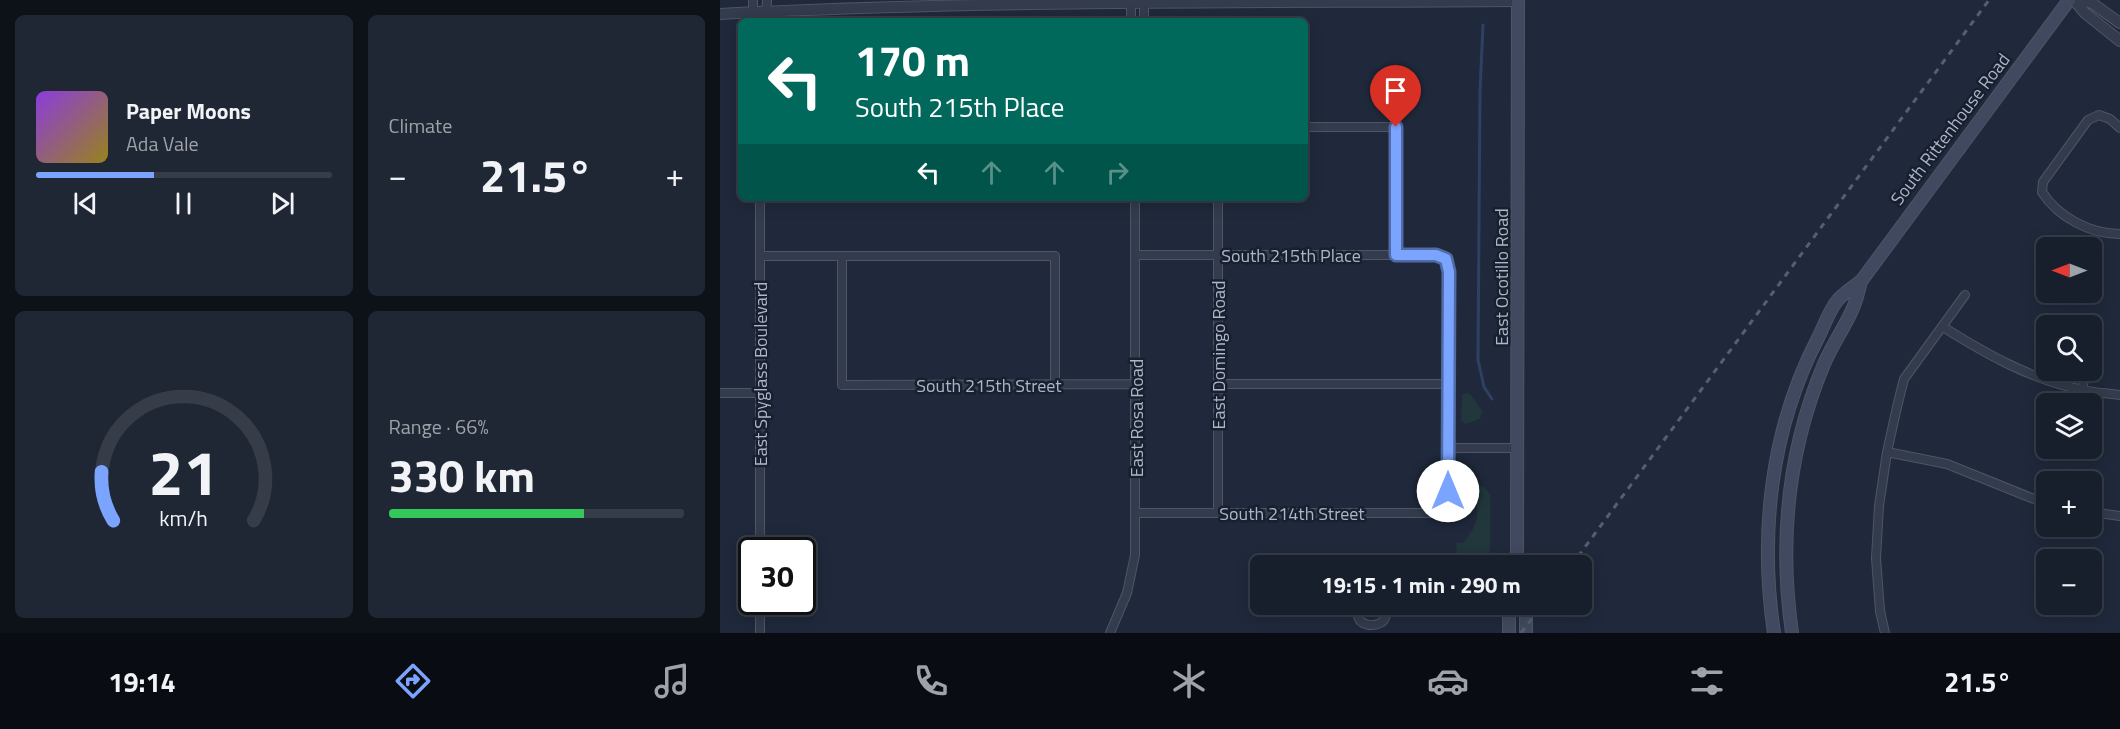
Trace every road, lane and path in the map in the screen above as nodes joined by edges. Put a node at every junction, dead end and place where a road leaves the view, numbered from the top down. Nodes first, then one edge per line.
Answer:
1 (753, 0) edge
2 (2069, 0) edge
3 (2074, 0) edge
4 (2083, 0) edge
5 (1518, 1) edge
6 (1131, 2) edge
7 (1144, 2) edge
8 (766, 11) edge
9 (720, 14) edge
10 (753, 17) edge
11 (1131, 18) edge
12 (1144, 18) edge
13 (2120, 24) edge
14 (2120, 40) edge
15 (1308, 127) edge
16 (2120, 128) edge
17 (760, 201) edge
18 (1135, 201) edge
19 (1218, 201) edge
20 (2120, 234) edge
21 (1136, 255) junction
22 (1219, 255) junction
23 (1396, 255) junction
24 (760, 256) junction
25 (842, 256) junction
26 (1862, 280) junction
27 (1965, 295) dead end
28 (1943, 327) junction
29 (2084, 381) edge
30 (1135, 384) junction
31 (1217, 384) junction
32 (1449, 384) junction
33 (1055, 385) junction
34 (2082, 390) junction
35 (720, 393) edge
36 (761, 393) junction
37 (2120, 395) edge
38 (1449, 448) junction
39 (1518, 448) junction
40 (1887, 452) junction
41 (2036, 500) edge
42 (1136, 513) junction
43 (1218, 513) junction
44 (2102, 514) edge
45 (2120, 516) edge
46 (760, 537) edge
47 (1517, 555) edge
48 (760, 615) edge
49 (1358, 615) edge
50 (1385, 615) edge
51 (1509, 615) edge
52 (1526, 615) edge
53 (1374, 631) edge
54 (760, 633) edge
55 (1110, 633) edge
56 (1509, 633) edge
57 (1526, 633) edge
58 (1774, 633) edge
59 (1792, 633) edge
60 (1885, 633) edge

1 - 10 street
2 - 26 main road, South Rittenhouse Road
3 - 14 street
4 - 13 street
5 - 7 street
5 - 39 main road, East Ocotillo Road
6 - 7 street
6 - 8 street
6 - 11 street
7 - 12 street
8 - 10 street
9 - 10 street
15 - 23 street
16 - 20 street
17 - 24 street, East Spyglass Boulevard
18 - 21 street, East Rosa Road
19 - 22 street, East Domingo Road
21 - 22 street, South 215th Place
21 - 30 street, East Rosa Road
22 - 23 street, South 215th Place
22 - 31 street, East Domingo Road
23 - 32 street, South 215th Place
24 - 25 street
24 - 36 street, East Spyglass Boulevard
25 - 33 street
25 - 33 street, South 215th Street
26 - 58 main road
26 - 59 main road
27 - 28 street
28 - 34 street
28 - 40 street
29 - 34 street
30 - 33 street, South 215th Street
30 - 42 street, East Rosa Road
31 - 32 street
31 - 43 street, East Domingo Road
32 - 38 street
34 - 37 street
35 - 36 street
36 - 46 street, East Spyglass Boulevard
38 - 39 street
38 - 43 street, South 214th Street
39 - 47 main road, East Ocotillo Road
40 - 41 street
40 - 60 street
42 - 43 street, South 214th Street
42 - 55 street, East Rosa Road
44 - 45 street
48 - 54 street
49 - 53 street
50 - 53 street
51 - 56 main road
52 - 57 main road

